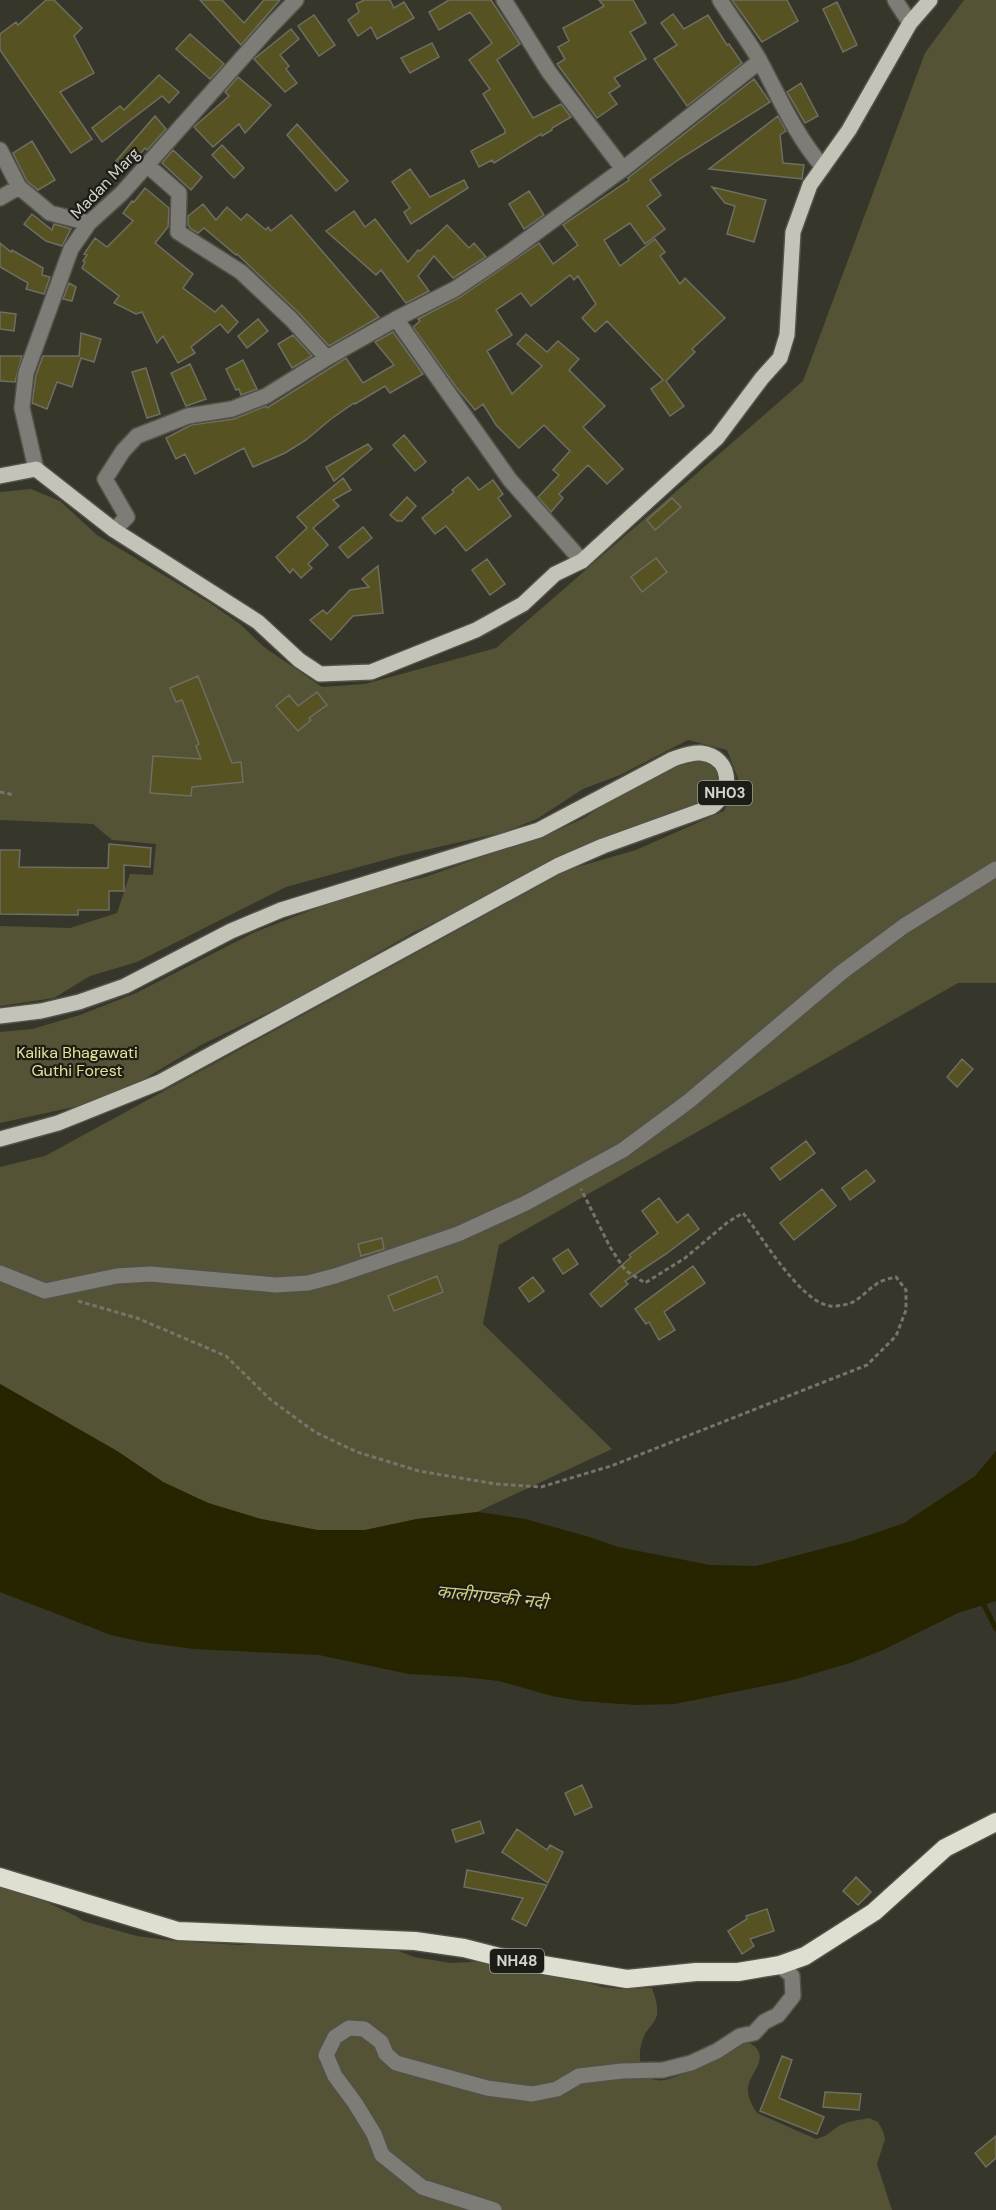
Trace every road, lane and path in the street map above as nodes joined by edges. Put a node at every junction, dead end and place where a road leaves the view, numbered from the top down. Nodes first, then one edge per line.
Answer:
1 (296, 0) edge
2 (504, 0) edge
3 (720, 0) edge
4 (895, 0) edge
5 (930, 0) edge
6 (910, 23) junction
7 (760, 61) junction
8 (0, 150) edge
9 (147, 165) junction
10 (823, 167) junction
11 (622, 169) junction
12 (19, 187) junction
13 (0, 198) edge
14 (89, 223) junction
15 (396, 319) junction
16 (327, 358) junction
17 (36, 469) junction
18 (0, 476) edge
19 (114, 530) junction
20 (582, 561) junction
21 (0, 792) edge
22 (14, 795) dead end
23 (996, 869) edge
24 (0, 1016) edge
25 (0, 1139) edge
26 (576, 1175) junction
27 (0, 1273) edge
28 (45, 1291) junction
29 (996, 1822) edge
30 (0, 1878) edge
31 (780, 1965) junction
32 (494, 2210) edge

1 - 9 street, Madan Marg
2 - 11 street
3 - 7 street
4 - 6 street
5 - 6 main road
6 - 10 main road
7 - 10 street
7 - 11 street
8 - 12 street
9 - 14 street, Madan Marg
9 - 16 street
10 - 20 main road
11 - 15 street
12 - 13 street
12 - 14 street
14 - 17 street, Madan Marg
15 - 16 street
15 - 20 street
16 - 19 street
17 - 18 main road
17 - 19 main road
19 - 20 main road
21 - 22 path
23 - 26 street
24 - 25 main road, NH03
26 - 28 street
26 - 28 path
27 - 28 street
29 - 31 highway, NH48
30 - 31 highway, NH48
31 - 32 street

